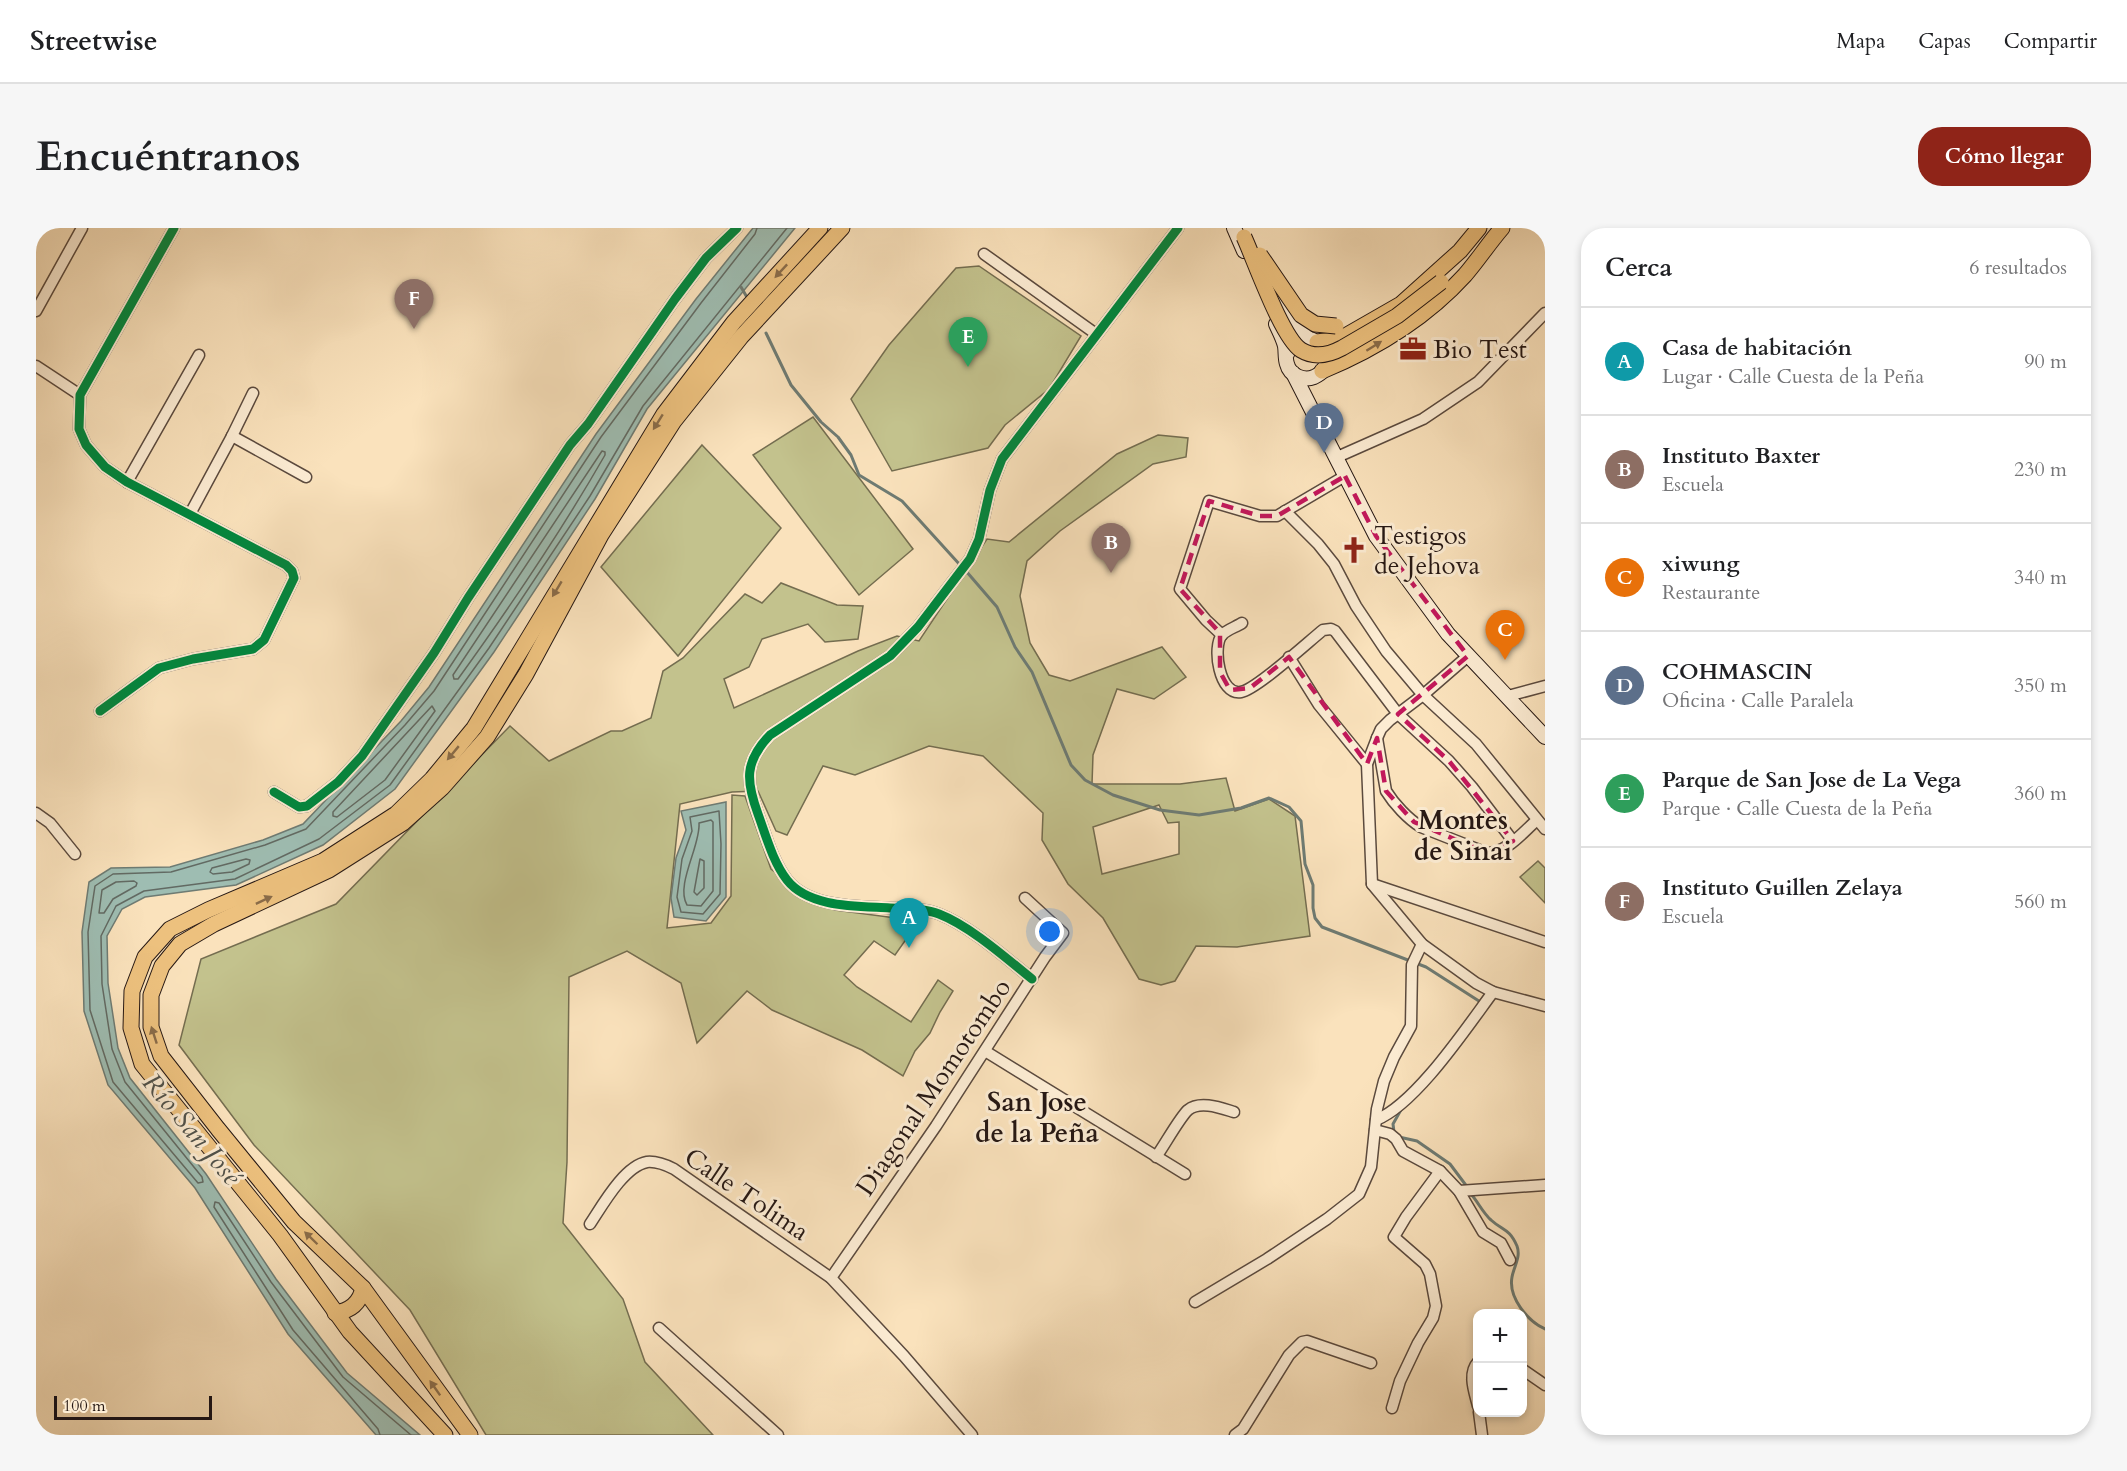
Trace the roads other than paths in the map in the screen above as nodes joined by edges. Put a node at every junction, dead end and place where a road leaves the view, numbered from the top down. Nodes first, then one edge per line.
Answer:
1 (82, 228) edge
2 (174, 228) edge
3 (737, 228) edge
4 (820, 228) edge
5 (842, 228) edge
6 (1178, 228) edge
7 (1234, 228) edge
8 (1241, 228) edge
9 (1247, 228) edge
10 (1479, 228) edge
11 (1499, 231) edge
12 (984, 254) dead end
13 (1425, 282) junction
14 (36, 310) edge
15 (1545, 313) edge
16 (1096, 334) junction
17 (1312, 340) junction
18 (1287, 354) junction
19 (199, 355) dead end
20 (36, 366) edge
21 (1321, 372) junction
22 (1293, 374) junction
23 (253, 393) dead end
24 (80, 395) junction
25 (1308, 401) junction
26 (232, 436) junction
27 (1335, 458) junction
28 (1345, 476) junction
29 (306, 477) dead end
30 (127, 482) junction
31 (1285, 512) junction
32 (190, 514) junction
33 (1242, 624) dead end
34 (1222, 635) junction
35 (1468, 656) junction
36 (1289, 657) junction
37 (1545, 686) edge
38 (1423, 695) junction
39 (1508, 696) junction
40 (100, 711) dead end
41 (1398, 714) junction
42 (1545, 737) edge
43 (1377, 738) junction
44 (1366, 764) junction
45 (274, 792) dead end
46 (36, 813) edge
47 (1541, 825) edge
48 (1513, 841) junction
49 (75, 854) dead end
50 (1372, 884) junction
51 (1025, 898) dead end
52 (1545, 942) edge
53 (1421, 945) junction
54 (1032, 979) junction
55 (1493, 992) junction
56 (1545, 1006) edge
57 (985, 1051) junction
58 (1234, 1112) dead end
59 (1376, 1125) junction
60 (1156, 1157) junction
61 (1440, 1171) junction
62 (1185, 1174) dead end
63 (1545, 1185) edge
64 (1459, 1191) junction
65 (590, 1224) dead end
66 (1510, 1260) dead end
67 (831, 1278) junction
68 (363, 1288) junction
69 (1195, 1302) dead end
70 (378, 1306) junction
71 (335, 1313) junction
72 (659, 1328) dead end
73 (350, 1332) junction
74 (1371, 1363) dead end
75 (1473, 1367) edge
76 (1527, 1372) edge
77 (1473, 1383) edge
78 (1545, 1385) edge
79 (1392, 1408) dead end
80 (1480, 1417) edge
81 (445, 1435) edge
82 (470, 1435) edge
83 (778, 1435) edge
84 (972, 1435) edge
85 (1235, 1435) edge
86 (1482, 1435) edge

1 - 14 street
2 - 24 street
3 - 45 street
4 -> 71 main road
68 -> 5 main road
6 - 16 street
7 - 18 main road
8 - 11 main road, bridge
8 - 13 main road, bridge
9 - 17 main road
10 - 13 main road
21 -> 11 main road
12 - 16 street
13 - 17 main road
15 - 27 street
16 - 54 street
17 - 18 main road
17 - 21 main road
18 - 22 main road
19 - 30 street
20 - 24 street
21 - 22 main road
21 - 25 main road
22 - 25 main road
23 - 26 street
24 - 30 street
25 - 27 main road
26 - 29 street
26 - 32 street
27 - 28 main road
28 - 31 street
28 - 35 main road
30 - 32 street
31 - 34 street
31 - 38 street
32 - 40 street
33 - 34 street
34 - 36 street
35 - 38 street
35 - 39 main road
36 - 41 street
36 - 44 street
37 - 39 street
38 - 41 street
38 - 47 street
39 - 42 main road
41 - 43 street
41 - 48 street
43 - 44 street
43 - 48 street
44 - 50 street
46 - 49 street
47 - 48 street
50 - 52 street
50 - 53 street
51 - 54 street, Diagonal Momotombo
53 - 55 street
53 - 59 street
54 - 57 street, Diagonal Momotombo
55 - 56 street
55 - 59 street
57 - 60 street
57 - 67 street, Diagonal Momotombo
58 - 60 street
59 - 61 street
59 - 69 street
60 - 62 street
61 - 64 street
61 - 79 street
63 - 64 street
64 - 66 street
65 - 67 street, Calle Tolima
67 - 84 street, Calle Tolima
68 - 70 main road
68 - 71 main road
70 - 73 main road
82 -> 70 main road
71 - 73 main road
72 - 83 street
73 - 81 main road
74 - 85 street
75 - 77 street
76 - 78 street
80 - 86 street

